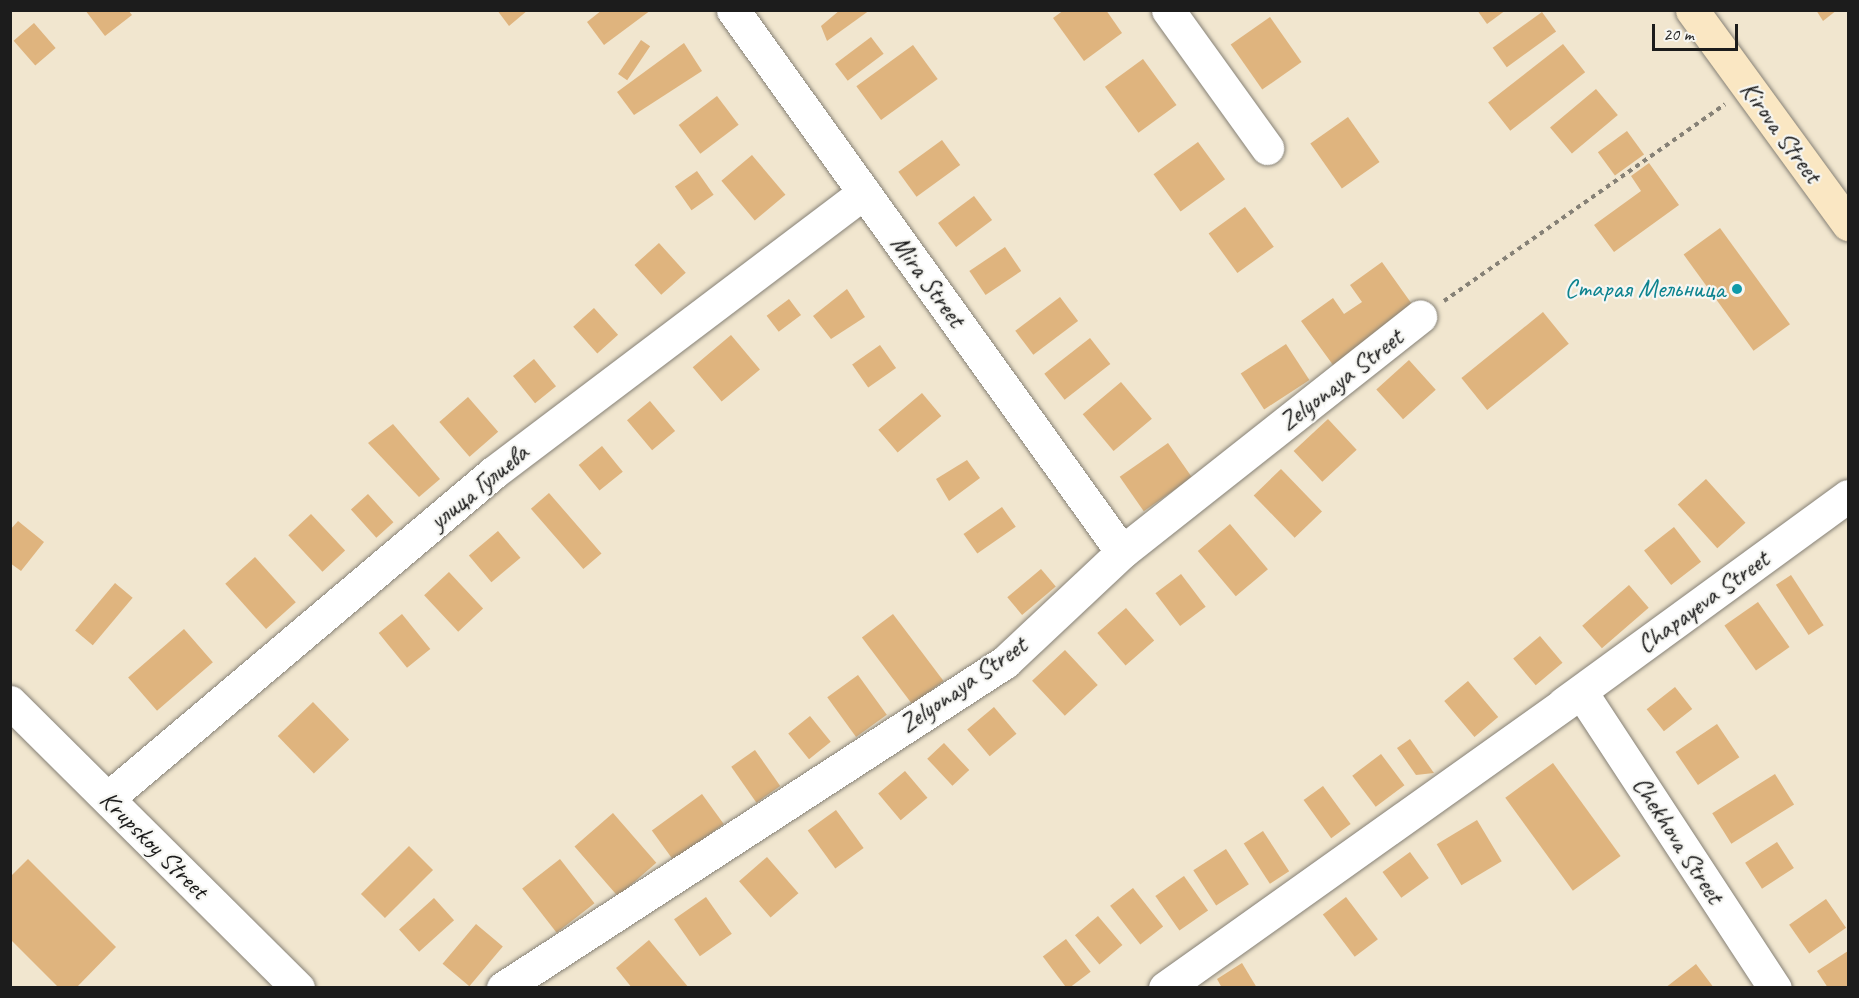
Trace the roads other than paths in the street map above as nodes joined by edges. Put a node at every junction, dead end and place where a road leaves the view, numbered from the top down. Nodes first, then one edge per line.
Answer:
1 (733, 10) edge
2 (1168, 10) edge
3 (1692, 10) edge
4 (1267, 148) dead end
5 (864, 192) junction
6 (1848, 224) edge
7 (1420, 317) road end
8 (1848, 496) edge
9 (1122, 552) junction
10 (1569, 699) junction
11 (10, 702) edge
12 (108, 798) junction
13 (298, 987) edge
14 (503, 987) edge
15 (1166, 987) edge
16 (1775, 987) edge

1 - 5 street, Mira Street
2 - 4 street
3 - 6 main road, Kirova Street
5 - 9 street, Mira Street
5 - 12 street, улица Гулиева
7 - 9 street, Zelyonaya Street
8 - 10 street, Chapayeva Street
9 - 14 street, Zelyonaya Street
10 - 15 street, Chapayeva Street
10 - 16 street, Chekhova Street
11 - 12 street, Krupskoy Street
12 - 13 street, Krupskoy Street

